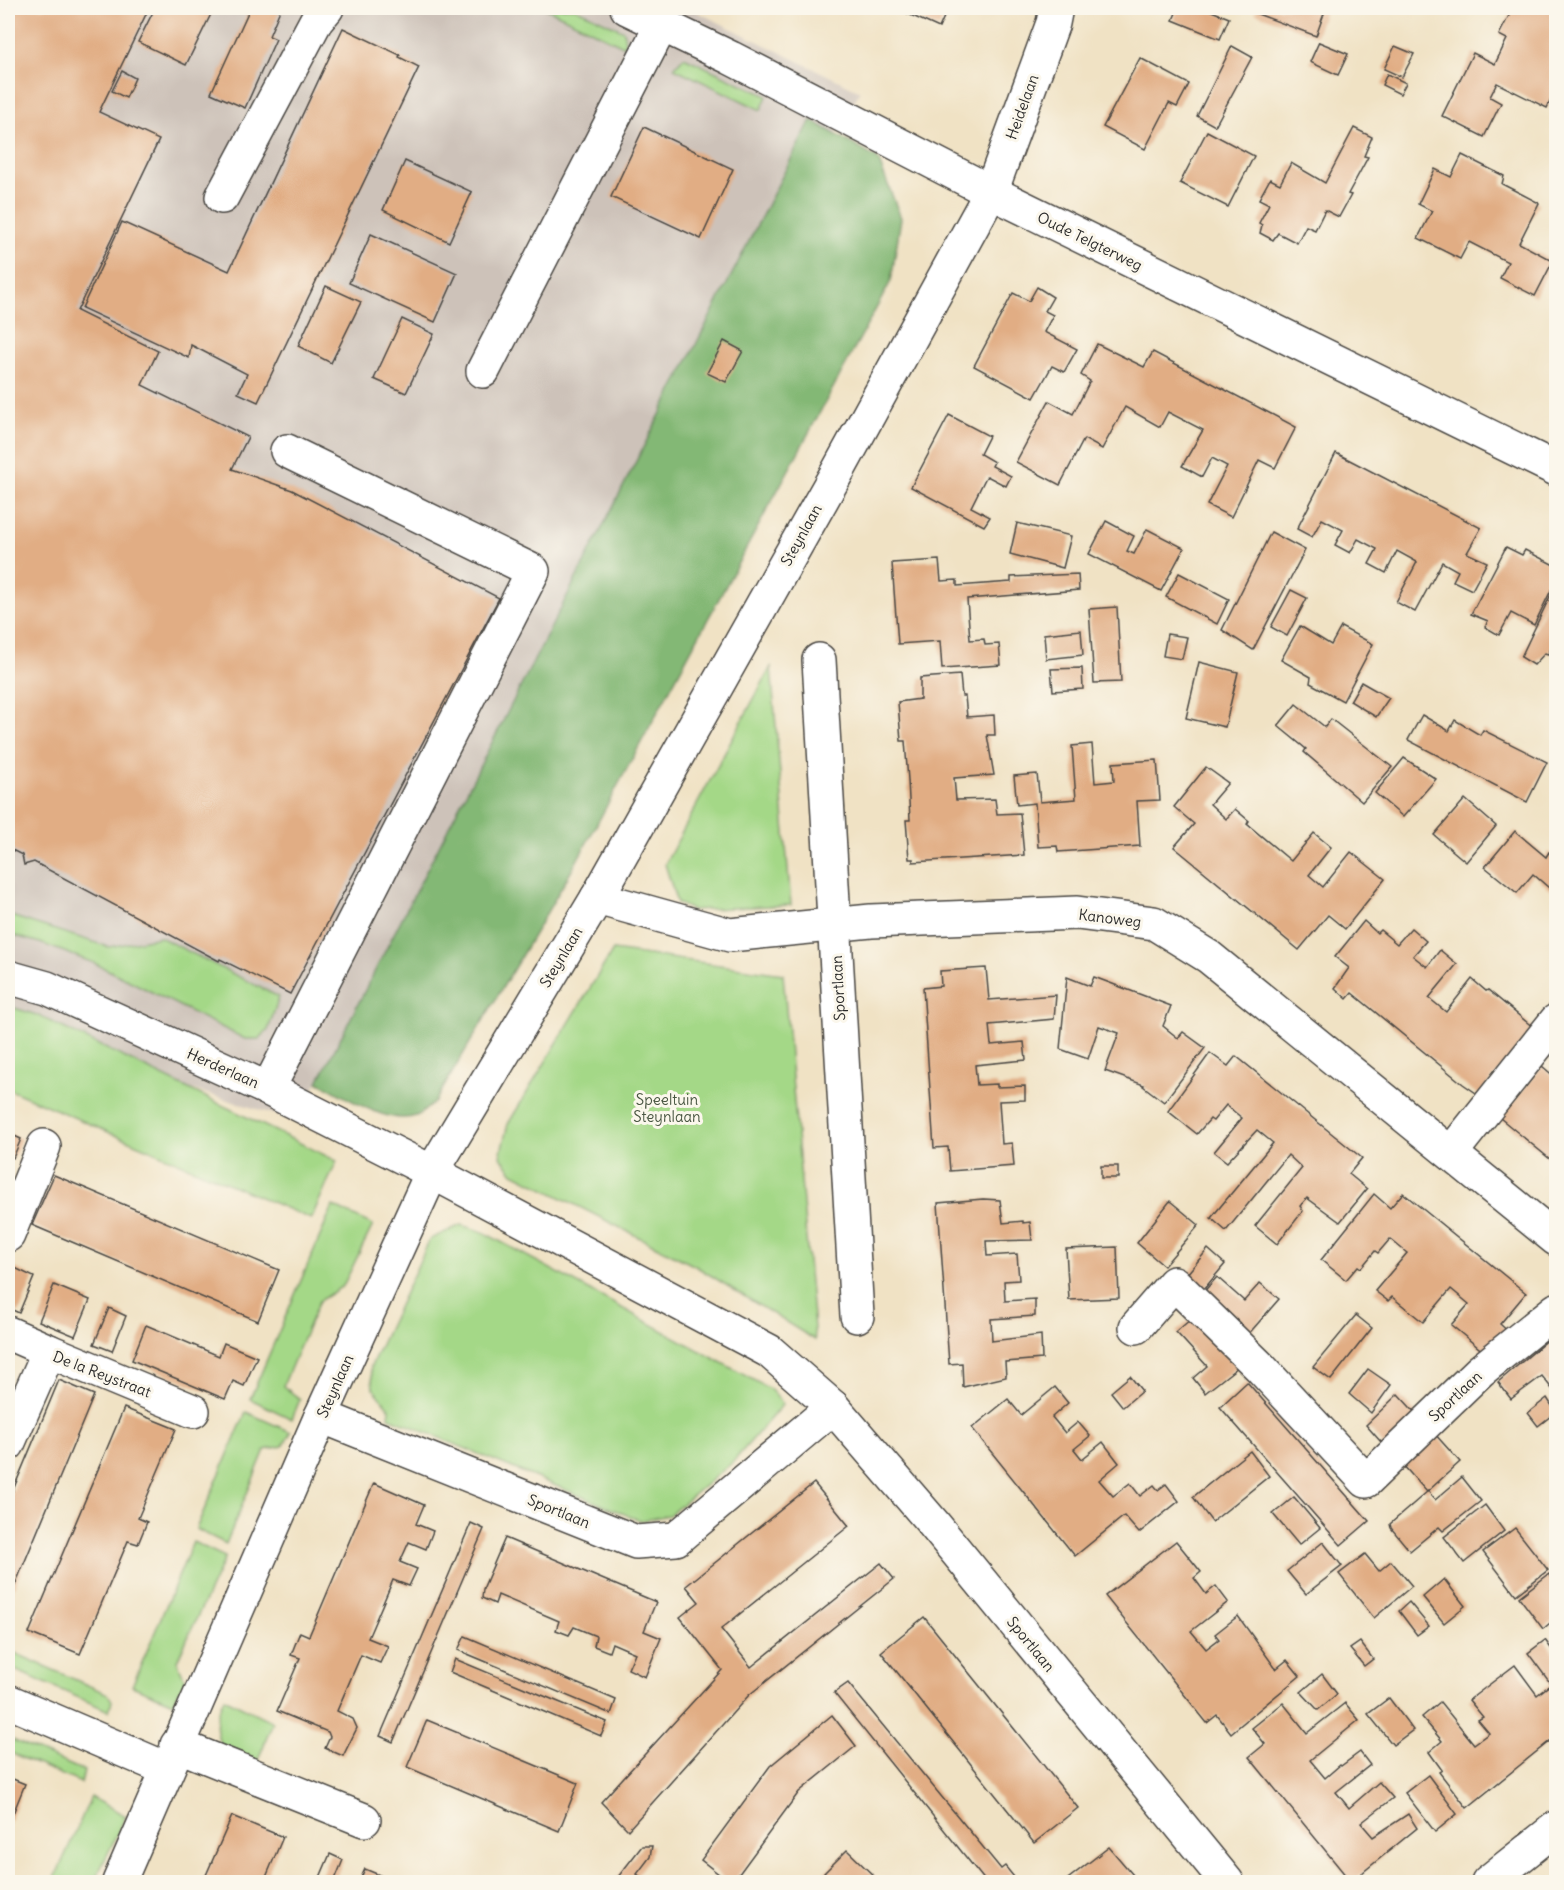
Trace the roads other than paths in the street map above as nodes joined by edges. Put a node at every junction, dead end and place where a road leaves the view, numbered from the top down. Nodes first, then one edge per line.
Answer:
1 (327, 8) edge
2 (627, 8) edge
3 (1057, 13) edge
4 (662, 24) junction
5 (991, 192) junction
6 (222, 197) dead end
7 (483, 371) dead end
8 (287, 451) dead end
9 (1557, 469) edge
10 (819, 660) dead end
11 (597, 898) junction
12 (834, 925) junction
13 (8, 977) edge
14 (1557, 1021) edge
15 (268, 1089) junction
16 (44, 1146) dead end
17 (1451, 1153) junction
18 (432, 1172) junction
19 (8, 1235) edge
20 (1557, 1239) edge
21 (1557, 1310) edge
22 (857, 1316) dead end
23 (1136, 1327) dead end
24 (8, 1333) edge
25 (49, 1351) junction
26 (833, 1407) junction
27 (193, 1411) dead end
28 (321, 1416) junction
29 (11, 1428) edge
30 (8, 1701) edge
31 (172, 1757) junction
32 (364, 1820) dead end
33 (1557, 1828) edge
34 (119, 1882) edge
35 (1227, 1882) edge
36 (1488, 1882) edge

1 - 6 street
2 - 4 street, Oude Telgterweg
3 - 5 street, Heidelaan
4 - 5 street, Oude Telgterweg
4 - 7 street
5 - 9 street, Oude Telgterweg
5 - 11 street, Steynlaan
8 - 15 street
10 - 12 street, Sportlaan
11 - 12 street, Kanoweg
11 - 18 street, Steynlaan
12 - 17 street, Kanoweg
12 - 22 street, Sportlaan
13 - 15 street, Herderlaan
14 - 17 street
15 - 18 street, Herderlaan
16 - 19 street
17 - 20 street, Kanoweg
18 - 26 street, Sportlaan
18 - 28 street, Steynlaan
21 - 23 street, Sportlaan
24 - 25 street
25 - 27 street, De la Reystraat
25 - 29 street, De la Reystraat
26 - 28 street, Sportlaan
26 - 35 street, Sportlaan
28 - 31 street, Steynlaan
30 - 31 street
31 - 32 street
31 - 34 street, Steynlaan
33 - 36 street

